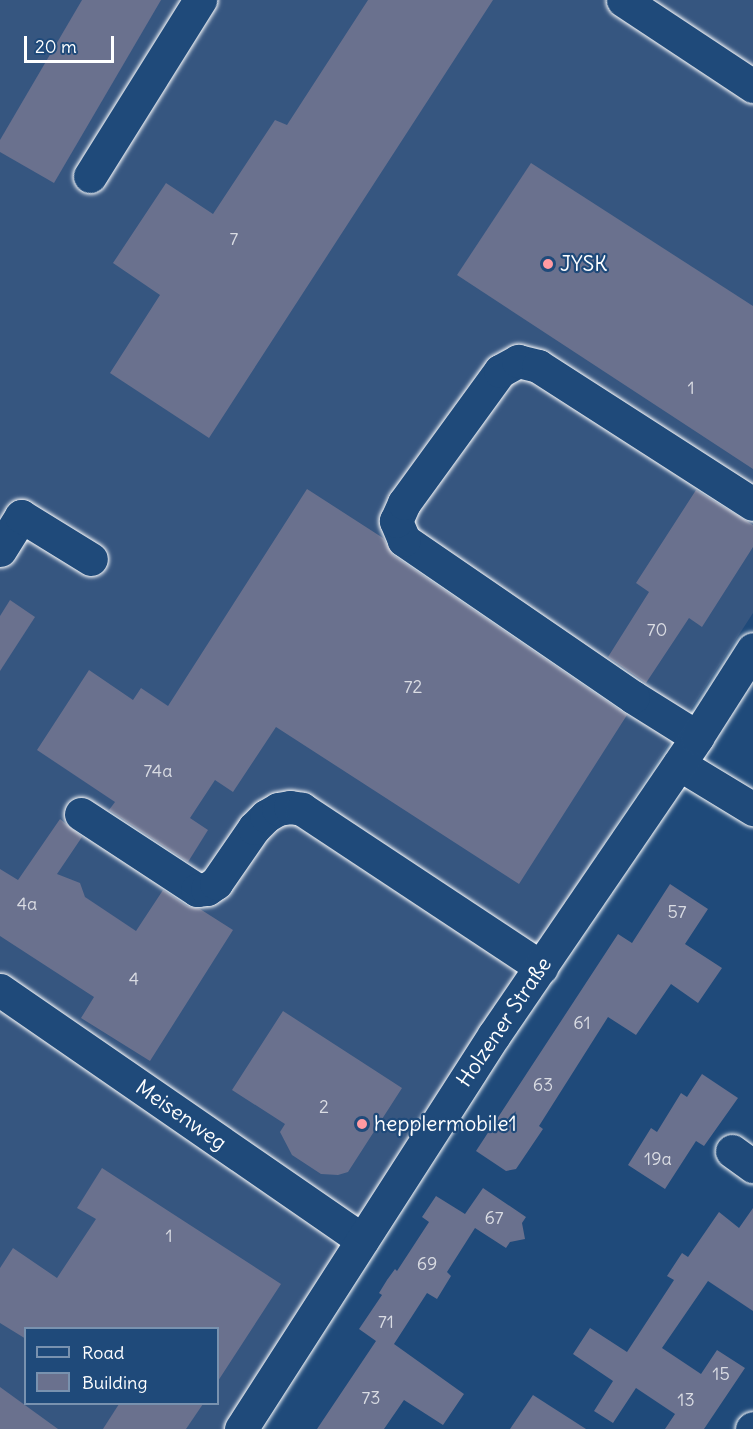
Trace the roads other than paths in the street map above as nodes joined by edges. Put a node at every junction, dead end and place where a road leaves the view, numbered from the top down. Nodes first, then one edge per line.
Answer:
1 (200, 0) edge
2 (623, 0) edge
3 (753, 86) edge
4 (90, 177) dead end
5 (753, 504) edge
6 (0, 550) edge
7 (91, 559) dead end
8 (753, 649) edge
9 (697, 737) junction
10 (679, 764) junction
11 (753, 808) edge
12 (81, 814) dead end
13 (541, 967) junction
14 (0, 990) edge
15 (362, 1240) junction
16 (242, 1429) edge

1 - 4 street
2 - 3 street
5 - 9 street
6 - 7 street
8 - 9 street, Holzener Straße
9 - 10 street, Holzener Straße
10 - 11 street
10 - 13 street, Holzener Straße
12 - 13 street
13 - 15 street, Holzener Straße
14 - 15 street, Meisenweg
15 - 16 street, Holzener Straße

